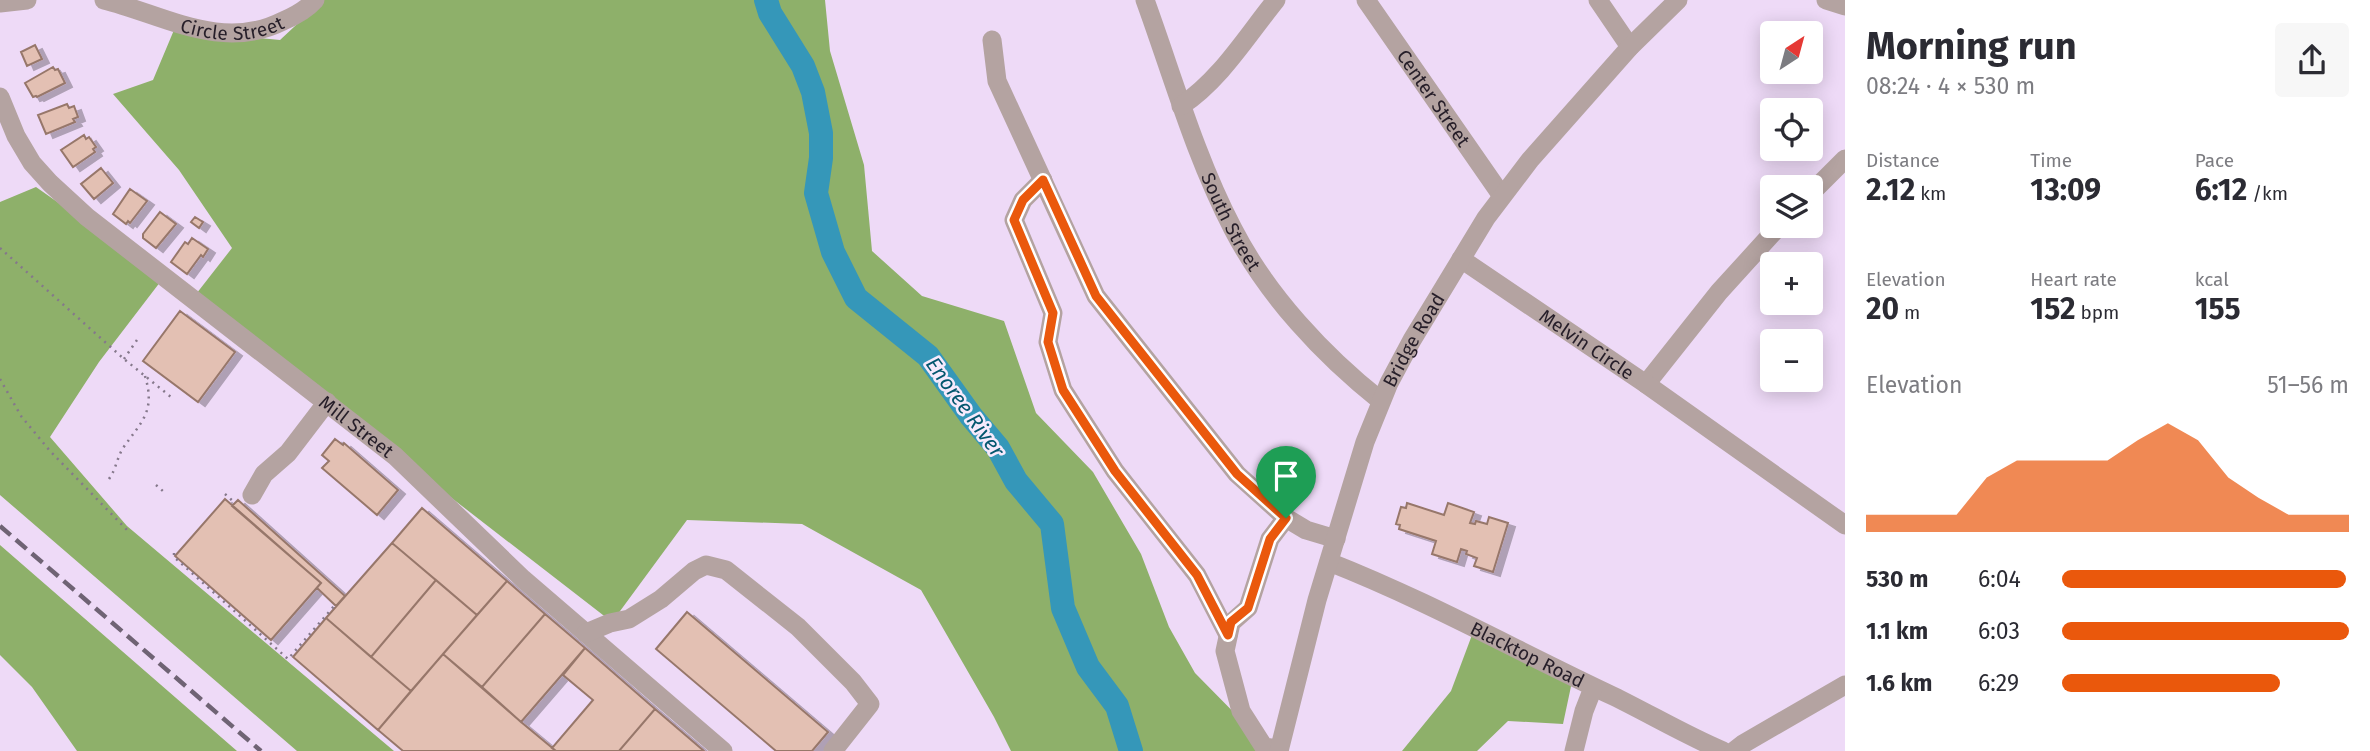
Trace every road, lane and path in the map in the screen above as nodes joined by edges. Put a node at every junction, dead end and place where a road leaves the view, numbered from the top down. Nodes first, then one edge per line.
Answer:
1 (27, 0) edge
2 (104, 0) edge
3 (315, 0) edge
4 (1145, 0) edge
5 (1276, 0) edge
6 (1366, 0) edge
7 (1598, 0) edge
8 (1678, 0) edge
9 (1826, 0) edge
10 (0, 3) edge
11 (1845, 6) edge
12 (992, 40) dead end
13 (1630, 47) junction
14 (0, 97) edge
15 (1181, 106) junction
16 (1845, 159) edge
17 (1043, 180) junction
18 (1823, 181) edge
19 (1503, 196) junction
20 (1768, 238) edge
21 (0, 248) edge
22 (1461, 259) junction
23 (137, 340) dead end
24 (124, 359) junction
25 (145, 376) junction
26 (0, 379) edge
27 (1646, 384) junction
28 (171, 397) dead end
29 (1381, 401) junction
30 (327, 402) junction
31 (109, 479) dead end
32 (156, 485) dead end
33 (164, 492) dead end
34 (225, 494) dead end
35 (243, 499) joint
36 (1286, 518) junction
37 (1845, 525) edge
38 (129, 532) dead end
39 (1336, 539) junction
40 (174, 552) dead end
41 (1329, 562) junction
42 (335, 605) dead end
43 (586, 633) junction
44 (1228, 635) junction
45 (1845, 685) edge
46 (1592, 688) junction
47 (1279, 750) edge
48 (723, 751) edge
49 (833, 751) edge
50 (1574, 751) edge
51 (1723, 751) edge
52 (1734, 751) edge

1 - 10 street
2 - 3 street, Circle Street
4 - 15 street, South Street
5 - 15 street
6 - 19 street, Center Street
7 - 13 street
8 - 13 street, Bridge Road
9 - 11 street
12 - 17 street
13 - 19 street, Bridge Road
14 - 30 street, Mill Street
15 - 29 street, South Street
16 - 18 street
17 - 36 street
17 - 44 street
19 - 22 street, Bridge Road
20 - 27 street, Melvin Circle
21 - 24 path
22 - 27 street, Melvin Circle
22 - 29 street, Bridge Road
23 - 24 path
24 - 25 path
25 - 28 path
25 - 31 path
26 - 38 path
27 - 37 street
29 - 39 street, Bridge Road
30 - 35 street
30 - 43 street, Mill Street
32 - 33 path
34 - 35 path
36 - 39 street
36 - 44 street
39 - 41 street, Bridge Road
40 - 42 path
41 - 46 street, Blacktop Road
41 - 47 street, Bridge Road
43 - 48 street, Mill Street
43 - 49 street
44 - 47 street
45 - 52 street
46 - 50 street
46 - 51 street, Blacktop Road

